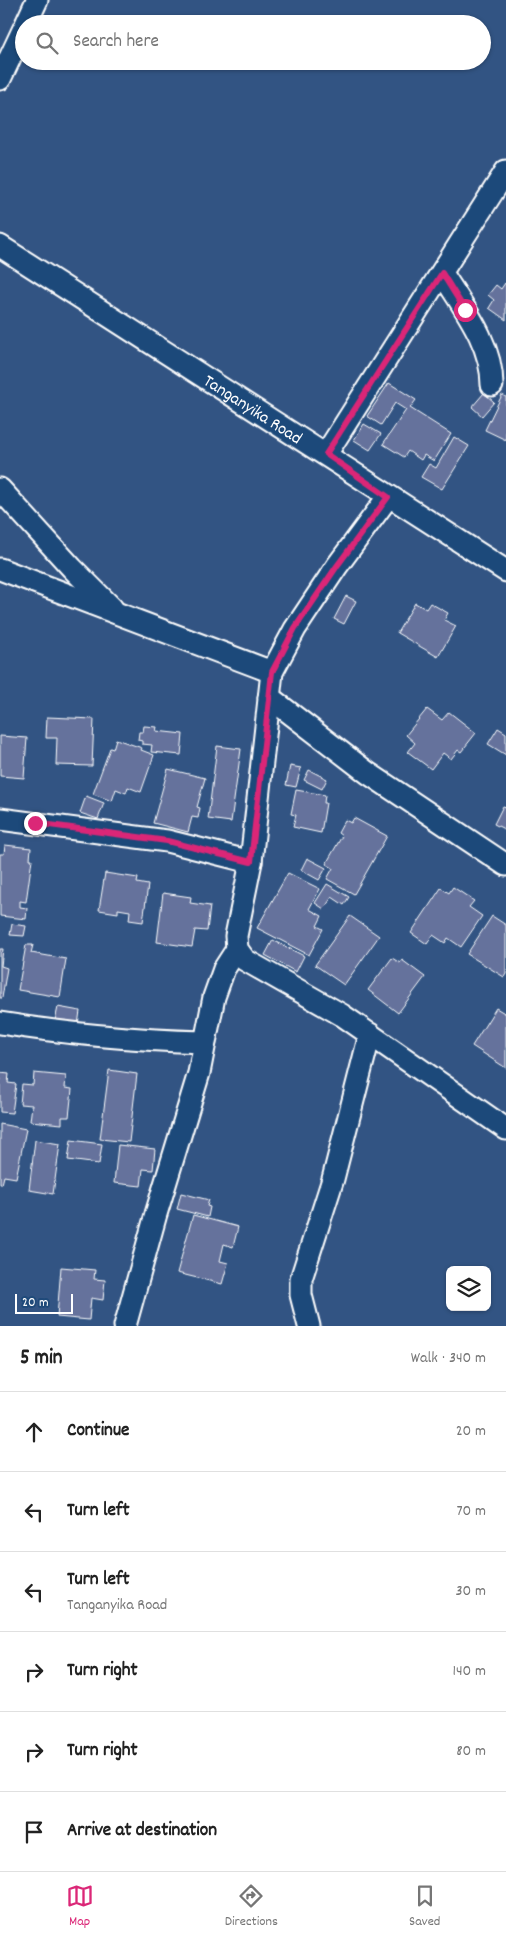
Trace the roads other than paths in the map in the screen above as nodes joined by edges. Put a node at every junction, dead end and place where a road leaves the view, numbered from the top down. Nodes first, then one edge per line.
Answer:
1 (37, 0) edge
2 (30, 15) edge
3 (15, 48) edge
4 (0, 80) edge
5 (506, 170) edge
6 (0, 246) edge
7 (442, 273) junction
8 (492, 384) dead end
9 (326, 454) junction
10 (0, 489) edge
11 (388, 497) junction
12 (0, 569) edge
13 (506, 571) edge
14 (117, 613) junction
15 (272, 672) junction
16 (269, 697) junction
17 (0, 819) edge
18 (251, 862) junction
19 (506, 865) edge
20 (237, 949) junction
21 (0, 1023) edge
22 (370, 1034) junction
23 (205, 1042) junction
24 (506, 1129) edge
25 (124, 1326) edge
26 (309, 1326) edge

1 - 2 street
3 - 4 street
5 - 7 street
6 - 9 street, Tanganyika Road
7 - 8 street
7 - 9 street
9 - 11 street, Tanganyika Road
10 - 14 street
11 - 13 street, Tanganyika Road
11 - 15 street
12 - 14 street
14 - 15 street
15 - 16 street
16 - 18 street
16 - 19 street
17 - 18 street
18 - 20 street
20 - 22 street
20 - 23 street
21 - 23 street
22 - 24 street
22 - 26 street
23 - 25 street

